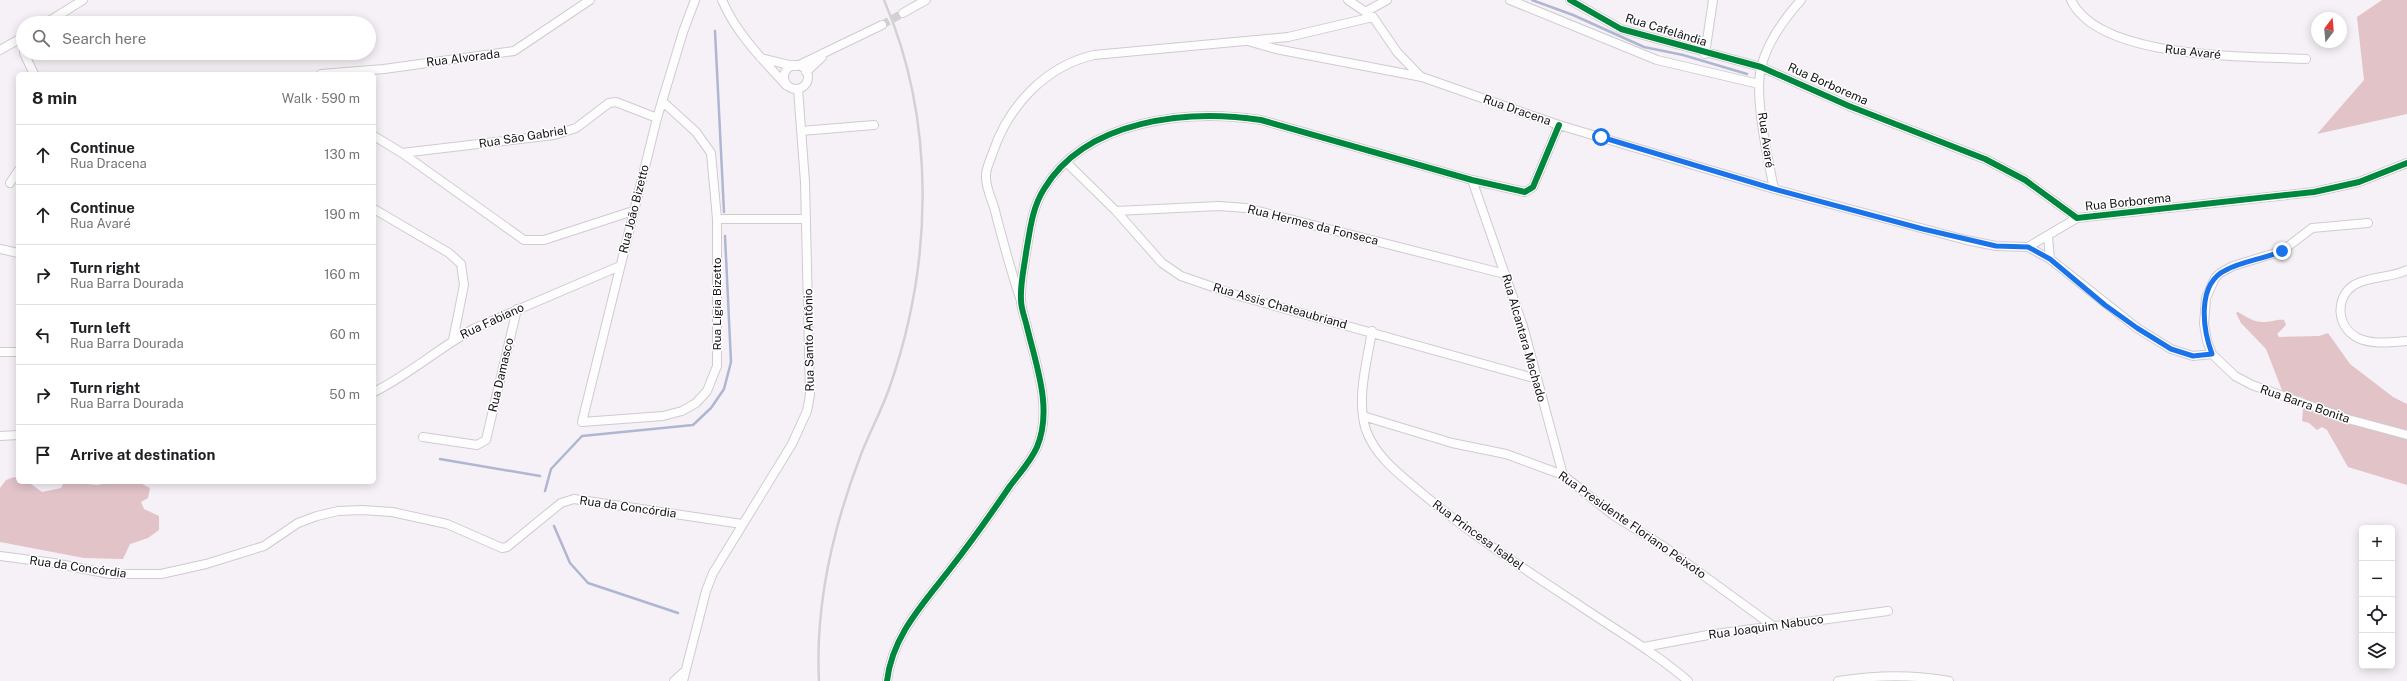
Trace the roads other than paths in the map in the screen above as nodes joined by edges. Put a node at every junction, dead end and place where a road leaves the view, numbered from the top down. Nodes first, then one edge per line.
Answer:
1 (83, 0) edge
2 (590, 0) edge
3 (695, 0) edge
4 (722, 0) edge
5 (926, 0) edge
6 (1348, 0) edge
7 (1387, 0) edge
8 (1510, 0) edge
9 (1570, 0) edge
10 (1713, 0) edge
11 (1801, 0) edge
12 (2071, 0) edge
13 (1366, 11) junction
14 (903, 13) tunnel mouth
15 (57, 16) edge
16 (1373, 17) junction
17 (882, 25) tunnel mouth
18 (16, 42) edge
19 (1251, 42) junction
20 (0, 50) edge
21 (827, 52) junction
22 (1705, 54) junction
23 (760, 58) junction
24 (2306, 59) dead end
25 (27, 60) edge
26 (795, 66) junction
27 (1761, 67) junction
28 (33, 72) edge
29 (346, 72) edge
30 (806, 72) junction
31 (1422, 77) junction
32 (1759, 84) junction
33 (786, 85) junction
34 (798, 89) junction
35 (662, 101) junction
36 (657, 118) junction
37 (874, 125) dead end
38 (1559, 125) junction
39 (801, 131) junction
40 (376, 137) edge
41 (402, 153) junction
42 (1066, 162) junction
43 (2407, 162) edge
44 (16, 174) edge
45 (1472, 180) junction
46 (10, 183) dead end
47 (1774, 189) junction
48 (376, 210) edge
49 (633, 211) junction
50 (1116, 211) junction
51 (2078, 218) junction
52 (717, 219) junction
53 (806, 219) junction
54 (2368, 223) dead end
55 (2048, 237) junction
56 (2028, 247) junction
57 (0, 249) edge
58 (16, 253) edge
59 (2050, 259) junction
60 (620, 266) junction
61 (2407, 270) edge
62 (1505, 274) junction
63 (1021, 300) junction
64 (517, 309) junction
65 (1372, 331) junction
66 (453, 340) junction
67 (2407, 341) edge
68 (0, 352) edge
69 (16, 352) edge
70 (2212, 354) junction
71 (1537, 379) junction
72 (376, 391) edge
73 (1363, 416) junction
74 (582, 422) joint
75 (16, 435) edge
76 (2407, 435) edge
77 (0, 436) edge
78 (423, 437) dead end
79 (1563, 475) junction
80 (742, 524) junction
81 (0, 556) edge
82 (1888, 611) dead end
83 (1773, 626) junction
84 (1644, 647) junction
85 (684, 672) junction
86 (674, 681) edge
87 (683, 681) edge
88 (887, 681) edge
89 (1688, 681) edge
90 (1838, 681) edge
91 (1949, 681) edge

1 - 15 street
2 - 29 street, Rua Alvorada
3 - 35 street, Rua João Bizetto
4 - 23 street
5 - 14 street
6 - 13 street, Rua Dracena
7 - 13 street
8 - 32 street
9 - 22 street, Rua Cafelândia
10 - 22 street
11 - 27 street, Rua Avaré
12 - 24 street, Rua Avaré
13 - 16 street, Rua Dracena
16 - 19 street
16 - 31 street, Rua Dracena
17 - 21 street
18 - 20 street
19 - 31 street, Rua Dracena
19 - 63 street
21 - 26 street
21 - 30 street
22 - 27 street, Rua Cafelândia
23 - 26 street
23 - 33 street
25 - 28 street
26 - 30 street
26 - 33 street
27 - 32 street, Rua Avaré
27 - 51 street, Rua Borborema
30 - 34 street
31 - 38 street, Rua Dracena
32 - 47 street, Rua Avaré
33 - 34 street
34 - 39 street, Rua Santo Antônio
35 - 36 street, Rua João Bizetto
35 - 52 street, Rua Lígia Bizetto
36 - 41 street, Rua São Gabriel
36 - 49 street, Rua João Bizetto
37 - 39 street
38 - 45 street
38 - 47 street, Rua Dracena
39 - 53 street, Rua Santo Antônio
40 - 41 street
41 - 49 street
42 - 45 street
42 - 50 street, Rua Assis Chateaubriand
42 - 63 street
43 - 51 street, Rua Borborema
44 - 46 street
45 - 62 street, Rua Alcantara Machado
47 - 56 street
48 - 66 street
49 - 60 street, Rua João Bizetto
50 - 62 street, Rua Hermes da Fonseca
50 - 65 street, Rua Assis Chateaubriand
51 - 55 street
52 - 53 street
52 - 74 street, Rua Lígia Bizetto
53 - 80 street, Rua Santo Antônio
54 - 70 street
55 - 56 street
55 - 59 street
56 - 59 street
57 - 58 street
59 - 70 street
60 - 64 street, Rua Fabiano
60 - 74 street, Rua João Bizetto
61 - 67 street
62 - 71 street, Rua Alcantara Machado
63 - 88 street
64 - 66 street, Rua Fabiano
64 - 78 street, Rua Damasco
65 - 71 street, Rua Assis Chateaubriand
65 - 73 street, Rua Princesa Isabel
66 - 72 street, Rua Fabiano
68 - 69 street
70 - 76 street, Rua Barra Bonita
71 - 79 street, Rua Alcantara Machado
73 - 79 street, Rua Presidente Floriano Peixoto
73 - 84 street, Rua Princesa Isabel
75 - 77 street
79 - 83 street, Rua Presidente Floriano Peixoto
80 - 81 street, Rua da Concórdia
80 - 85 street, Rua Santo Antônio
82 - 83 street, Rua Joaquim Nabuco
83 - 84 street, Rua Joaquim Nabuco
84 - 89 street, Rua Princesa Isabel
85 - 86 street
85 - 87 street, Rua Santo Antônio
90 - 91 street

